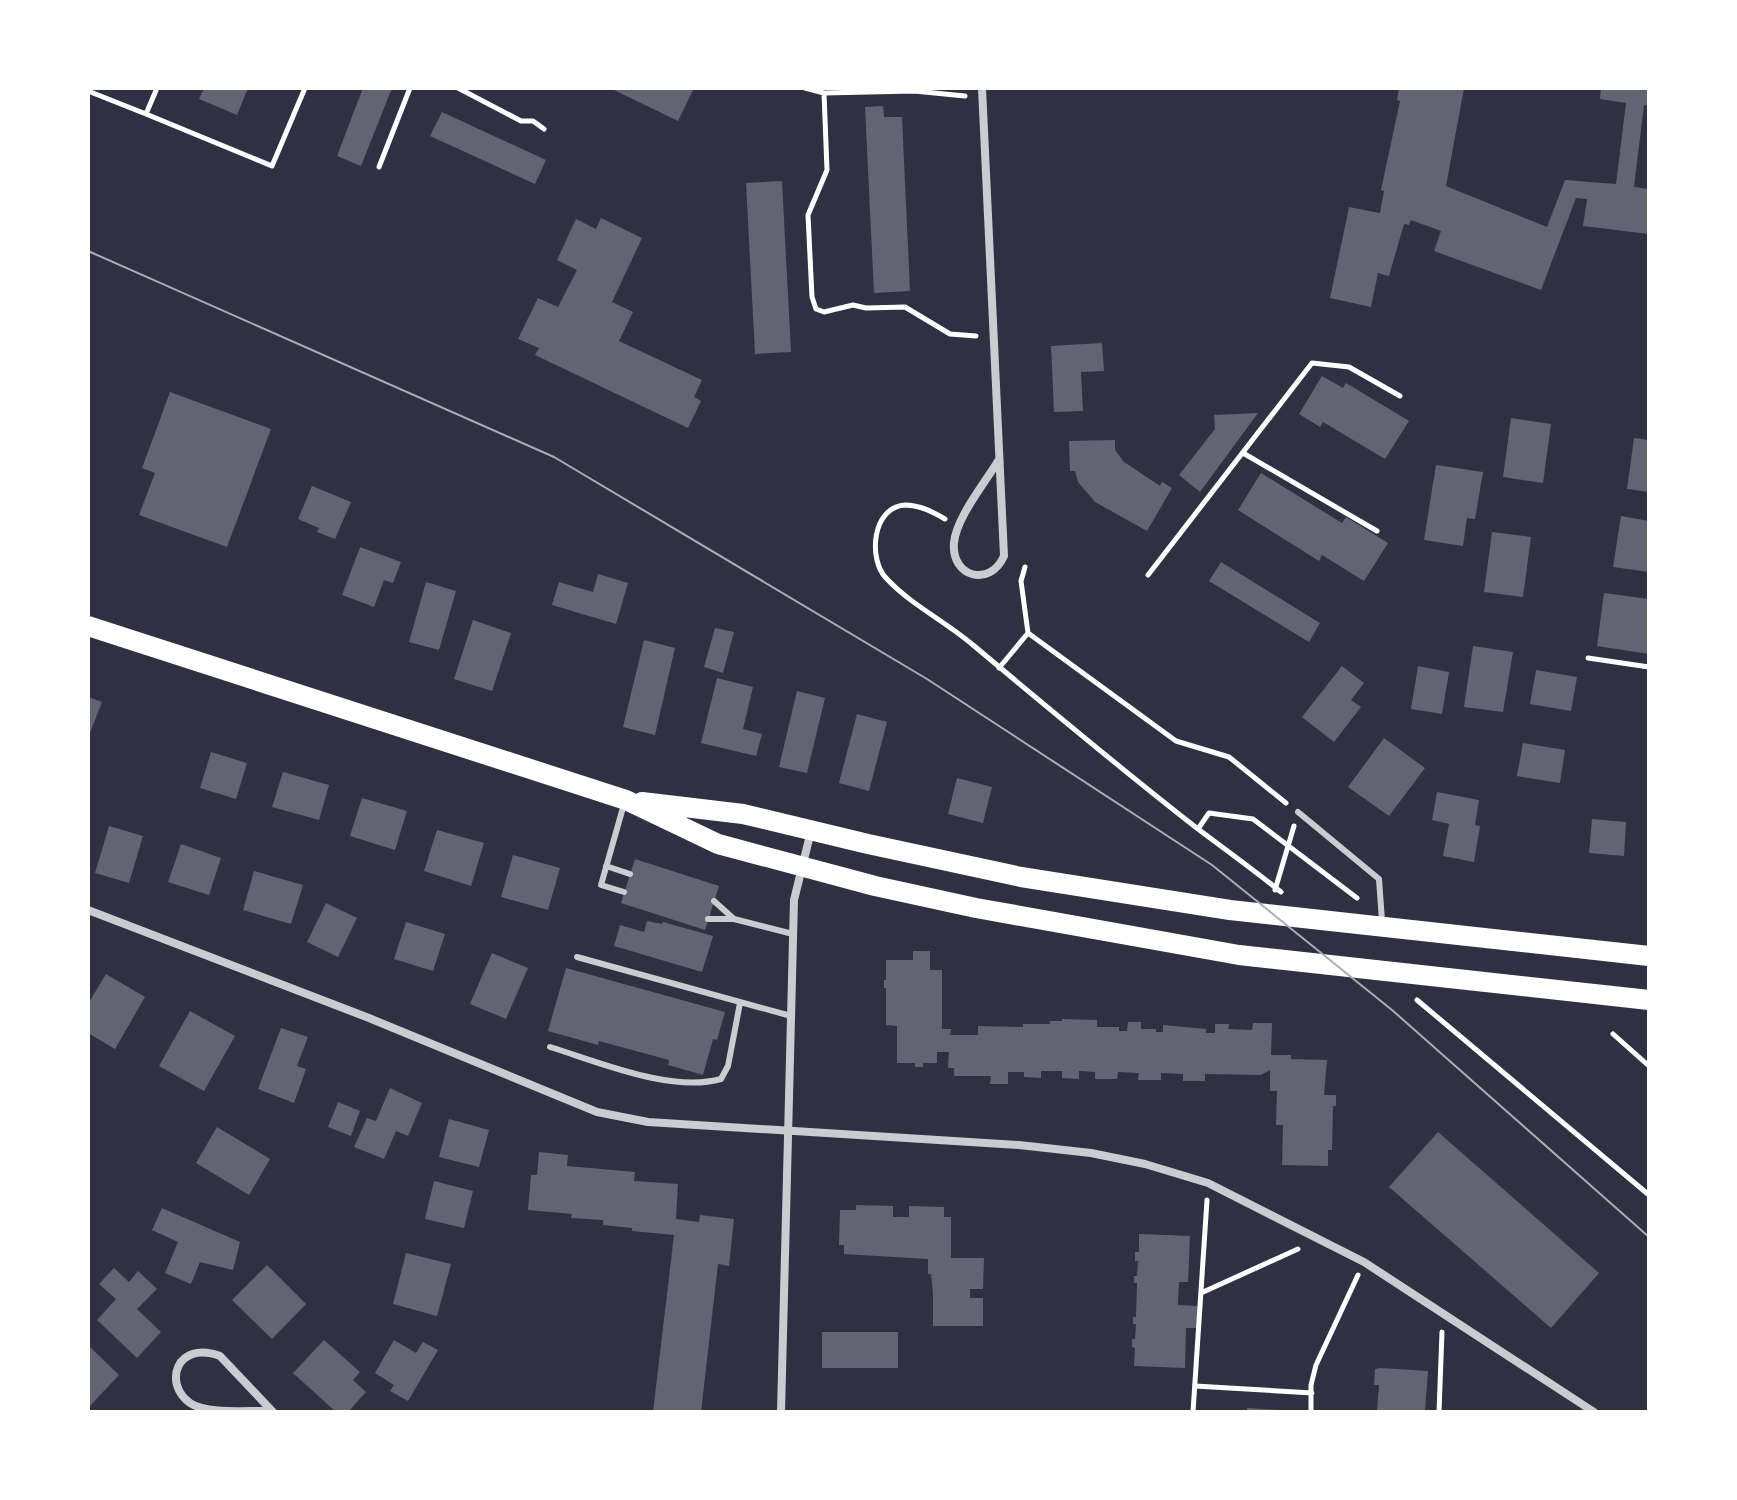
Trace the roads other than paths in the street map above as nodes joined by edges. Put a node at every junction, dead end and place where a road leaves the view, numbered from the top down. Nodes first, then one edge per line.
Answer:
1 (982, 93) edge
2 (998, 461) junction
3 (88, 626) edge
4 (626, 800) junction
5 (1298, 812) road end
6 (812, 831) junction
7 (606, 866) junction
8 (801, 868) junction
9 (630, 874) dead end
10 (624, 892) dead end
11 (714, 901) dead end
12 (88, 910) edge
13 (708, 919) dead end
14 (734, 919) junction
15 (1383, 929) junction
16 (793, 934) junction
17 (1649, 956) edge
18 (577, 957) dead end
19 (1649, 1000) edge
20 (740, 1003) junction
21 (791, 1016) junction
22 (550, 1047) dead end
23 (787, 1132) junction
24 (273, 1411) edge
25 (1590, 1411) edge
26 (781, 1412) edge

1 - 2 street
2 - 2 street
3 - 4 main road
4 - 6 main road
4 - 7 lane
4 - 8 main road
5 - 15 lane
6 - 8 street
6 - 15 main road
7 - 9 lane
7 - 10 lane
8 - 16 street
8 - 19 main road
11 - 14 lane
12 - 23 street
13 - 14 lane
14 - 16 lane
15 - 17 main road
16 - 21 street
18 - 20 lane
20 - 21 lane
20 - 22 lane
21 - 23 street
23 - 25 street
23 - 26 street
24 - 24 street

